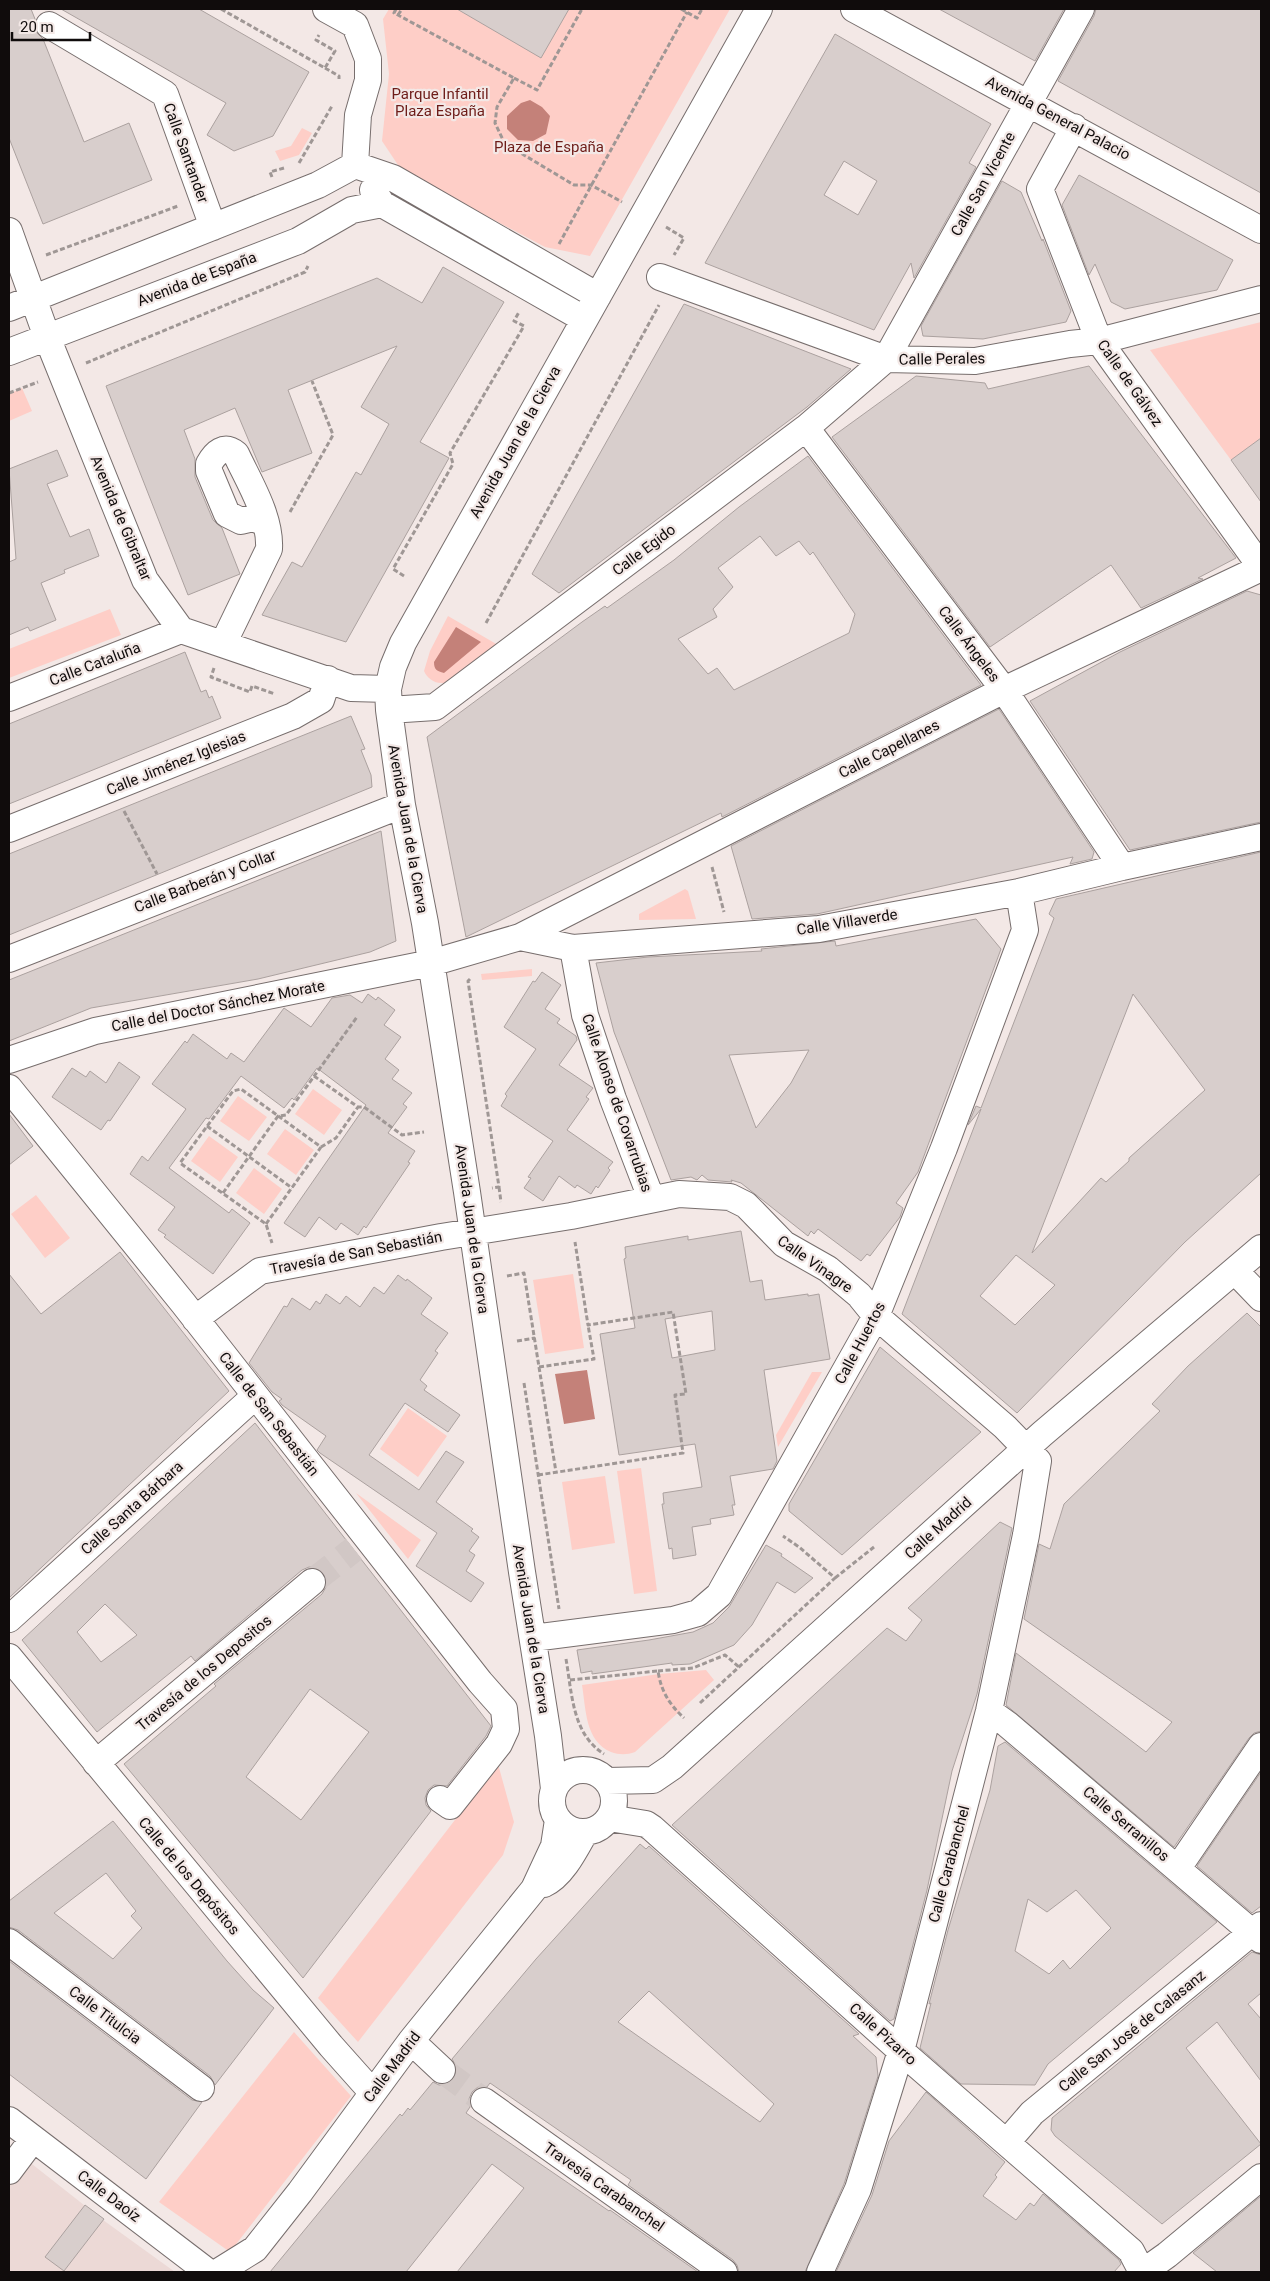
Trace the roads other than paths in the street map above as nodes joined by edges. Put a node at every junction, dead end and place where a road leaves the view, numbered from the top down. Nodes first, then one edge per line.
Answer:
1 (326, 9) edge
2 (759, 9) edge
3 (854, 9) edge
4 (1081, 9) edge
5 (360, 17) edge
6 (48, 24) dead end
7 (1029, 102) junction
8 (1074, 126) junction
9 (355, 165) junction
10 (382, 204) junction
11 (213, 227) junction
12 (1261, 230) edge
13 (9, 231) edge
14 (666, 279) road end
15 (598, 296) junction
16 (34, 298) junction
17 (1261, 299) edge
18 (9, 308) edge
19 (584, 319) junction
20 (47, 337) junction
21 (1099, 341) junction
22 (9, 352) edge
23 (886, 359) junction
24 (806, 428) junction
25 (265, 523) dead end
26 (1261, 567) edge
27 (180, 630) junction
28 (215, 653) junction
29 (328, 679) junction
30 (1004, 690) junction
31 (9, 698) edge
32 (388, 700) junction
33 (402, 805) junction
34 (9, 829) edge
35 (1261, 837) edge
36 (1122, 867) junction
37 (1019, 892) junction
38 (520, 937) junction
39 (573, 948) junction
40 (9, 958) edge
41 (431, 963) junction
42 (9, 1060) edge
43 (9, 1088) edge
44 (651, 1198) junction
45 (472, 1232) junction
46 (1261, 1248) edge
47 (1235, 1271) junction
48 (1261, 1298) edge
49 (876, 1316) junction
50 (195, 1319) junction
51 (255, 1396) junction
52 (1026, 1449) junction
53 (312, 1582) tunnel mouth
54 (9, 1619) edge
55 (533, 1638) junction
56 (9, 1657) edge
57 (541, 1697) junction
58 (504, 1709) junction
59 (989, 1711) junction
60 (548, 1736) junction
61 (1261, 1746) edge
62 (96, 1763) junction
63 (608, 1769) junction
64 (578, 1770) junction
65 (554, 1789) junction
66 (440, 1799) dead end
67 (609, 1818) junction
68 (558, 1820) junction
69 (584, 1832) junction
70 (1178, 1868) junction
71 (534, 1889) junction
72 (1258, 1933) edge
73 (9, 1942) edge
74 (411, 2041) junction
75 (901, 2050) junction
76 (442, 2070) tunnel mouth
77 (201, 2088) dead end
78 (372, 2092) junction
79 (484, 2101) tunnel mouth
80 (9, 2120) edge
81 (33, 2139) junction
82 (1008, 2142) junction
83 (9, 2171) edge
84 (1261, 2177) edge
85 (252, 2261) edge
86 (208, 2272) edge
87 (218, 2272) edge
88 (724, 2272) edge
89 (820, 2272) edge
90 (1143, 2272) edge

1 - 5 street
2 - 15 street, Avenida Juan de la Cierva
3 - 7 street, Avenida General Palacio
4 - 7 street, Calle San Vicente
5 - 9 street
6 - 11 street, Calle Santander
7 - 8 street, Avenida General Palacio
7 - 23 street, Calle San Vicente
8 - 12 street, Avenida General Palacio
8 - 21 street, Calle de Gálvez
9 - 10 street
9 - 11 street
9 - 15 street
10 - 19 street
10 - 20 street, Avenida de España
11 - 16 street
13 - 16 street, Avenida de Gibraltar
14 - 23 street, Calle Perales
15 - 19 street, Avenida Juan de la Cierva
16 - 18 street
16 - 20 street, Avenida de Gibraltar
17 - 21 street, Calle Perales
19 - 32 street, Avenida Juan de la Cierva
20 - 22 street, Avenida de España
20 - 27 street, Avenida de Gibraltar
21 - 23 street, Calle Perales
21 - 26 street, Calle de Gálvez
23 - 24 street, Calle Egido
24 - 30 street, Calle Ángeles
24 - 32 street, Calle Egido
25 - 28 street
26 - 30 street, Calle Capellanes
27 - 28 street
27 - 31 street, Calle Cataluña
28 - 29 street
29 - 32 street
29 - 34 street, Calle Jiménez Iglesias
30 - 36 street, Calle Ángeles
30 - 38 street, Calle Capellanes
32 - 33 street, Avenida Juan de la Cierva
33 - 40 street, Calle Barberán y Collar
33 - 41 street, Avenida Juan de la Cierva
35 - 36 street, Calle Villaverde
36 - 37 street, Calle Villaverde
37 - 39 street, Calle Villaverde
37 - 49 street, Calle Huertos
38 - 39 street, Calle Villaverde
38 - 41 street, Calle Villaverde
39 - 44 street, Calle Alonso de Covarrubias
41 - 42 street, Calle del Doctor Sánchez Morate
41 - 45 street, Avenida Juan de la Cierva
43 - 50 street, Calle de San Sebastián
44 - 45 street, Calle Vinagre
44 - 49 street, Calle Vinagre
45 - 50 street, Travesía de San Sebastián
45 - 55 street, Avenida Juan de la Cierva
46 - 47 street, Calle Madrid
47 - 48 street
47 - 52 street, Calle Madrid
49 - 52 street, Calle Vinagre
49 - 55 street, Calle Huertos
50 - 51 street, Calle de San Sebastián
51 - 54 street, Calle Santa Bárbara
51 - 58 street, Calle de San Sebastián
52 - 59 street, Calle Carabanchel
52 - 63 street, Calle Madrid
53 - 62 street, Travesía de los Depositos
55 - 57 street, Avenida Juan de la Cierva
56 - 62 street, Calle de los Depósitos
57 - 58 street
57 - 60 street, Avenida Juan de la Cierva
58 - 66 street
59 - 70 street, Calle Serranillos
59 - 75 street, Calle Carabanchel
60 - 64 street, Avenida Juan de la Cierva
60 - 65 street, Avenida Juan de la Cierva
61 - 70 street
62 - 78 street, Calle de los Depósitos
63 - 64 street
63 - 67 street
64 - 65 street
65 - 68 street
67 - 69 street
67 - 75 street, Calle Pizarro
68 - 69 street
68 - 71 street, Calle Madrid
69 - 71 street, Calle Madrid
70 - 72 street, Calle Serranillos
71 - 74 street, Calle Madrid
72 - 82 street, Calle San José de Calasanz
73 - 77 street, Calle Titulcia
74 - 76 street
74 - 78 street, Calle Madrid
75 - 82 street, Calle Pizarro
75 - 89 street, Calle Carabanchel
78 - 85 street, Calle Madrid
79 - 88 street, Travesía Carabanchel
80 - 81 street, Calle Daoíz
81 - 83 street
81 - 86 street, Calle Daoíz
82 - 90 street, Calle Pizarro
84 - 90 street
85 - 87 street, Calle Madrid

